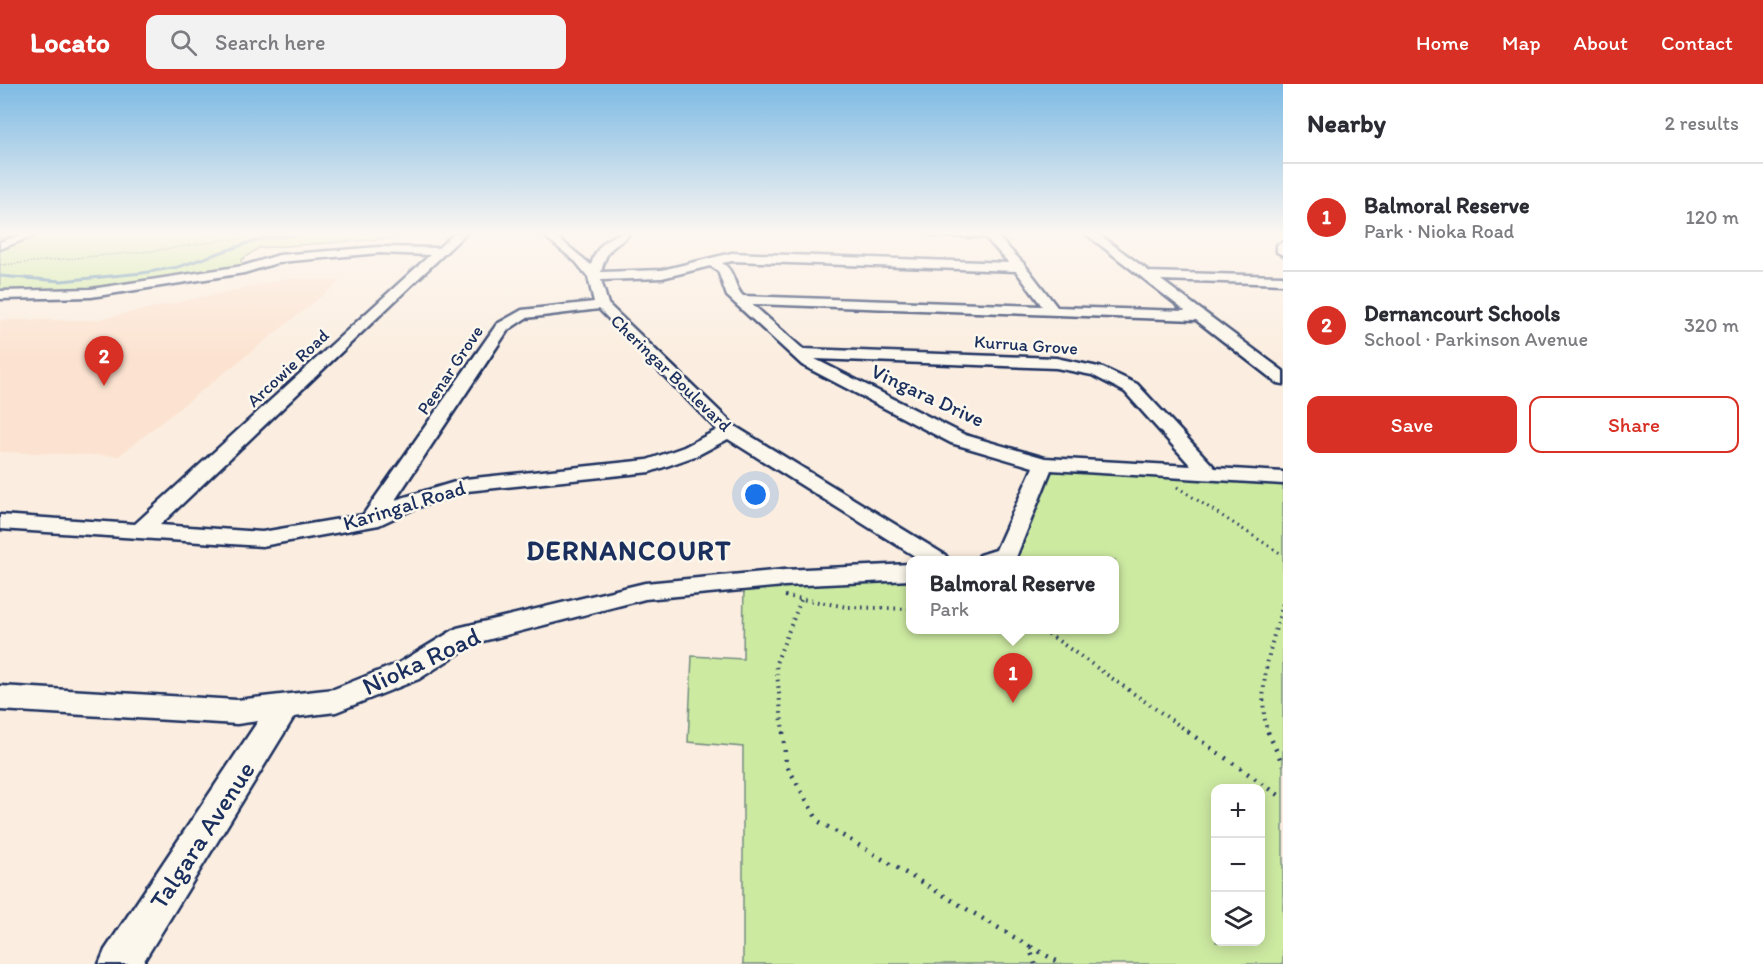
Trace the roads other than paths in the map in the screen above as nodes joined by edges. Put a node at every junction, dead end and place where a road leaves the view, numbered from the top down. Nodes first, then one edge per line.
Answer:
1 (212, 274) edge
2 (417, 274) edge
3 (660, 274) edge
4 (726, 274) edge
5 (1025, 274) edge
6 (1143, 274) edge
7 (594, 276) joint
8 (1145, 276) junction
9 (1283, 280) edge
10 (0, 295) edge
11 (739, 300) junction
12 (602, 305) junction
13 (1052, 310) junction
14 (1201, 316) junction
15 (798, 354) junction
16 (1260, 362) junction
17 (1283, 363) edge
18 (1283, 379) edge
19 (729, 431) junction
20 (1044, 464) junction
21 (1209, 474) junction
22 (1283, 478) edge
23 (371, 520) junction
24 (0, 522) edge
25 (141, 531) junction
26 (929, 556) edge
27 (1006, 556) edge
28 (906, 572) edge
29 (0, 698) edge
30 (285, 706) junction
31 (119, 964) edge

1 - 10 street
2 - 25 street, Arcowie Road
3 - 7 street
4 - 11 street, Vingara Drive
5 - 13 street
6 - 8 street
7 - 12 street, Cheringar Boulevard
8 - 9 street
8 - 14 street
11 - 13 street
11 - 15 street, Vingara Drive
12 - 19 street, Cheringar Boulevard
12 - 23 street, Peenar Grove
13 - 14 street
14 - 16 street
15 - 20 street, Vingara Drive
15 - 21 street, Kurrua Grove
16 - 17 street
16 - 18 street
19 - 23 street, Karingal Road
19 - 26 street, Cheringar Boulevard
20 - 21 street, Vingara Drive
20 - 27 street
21 - 22 street, Vingara Drive
23 - 25 street, Karingal Road
24 - 25 street, Karingal Road
28 - 30 street, Nioka Road
29 - 30 street, Nioka Road
30 - 31 street, Talgara Avenue

